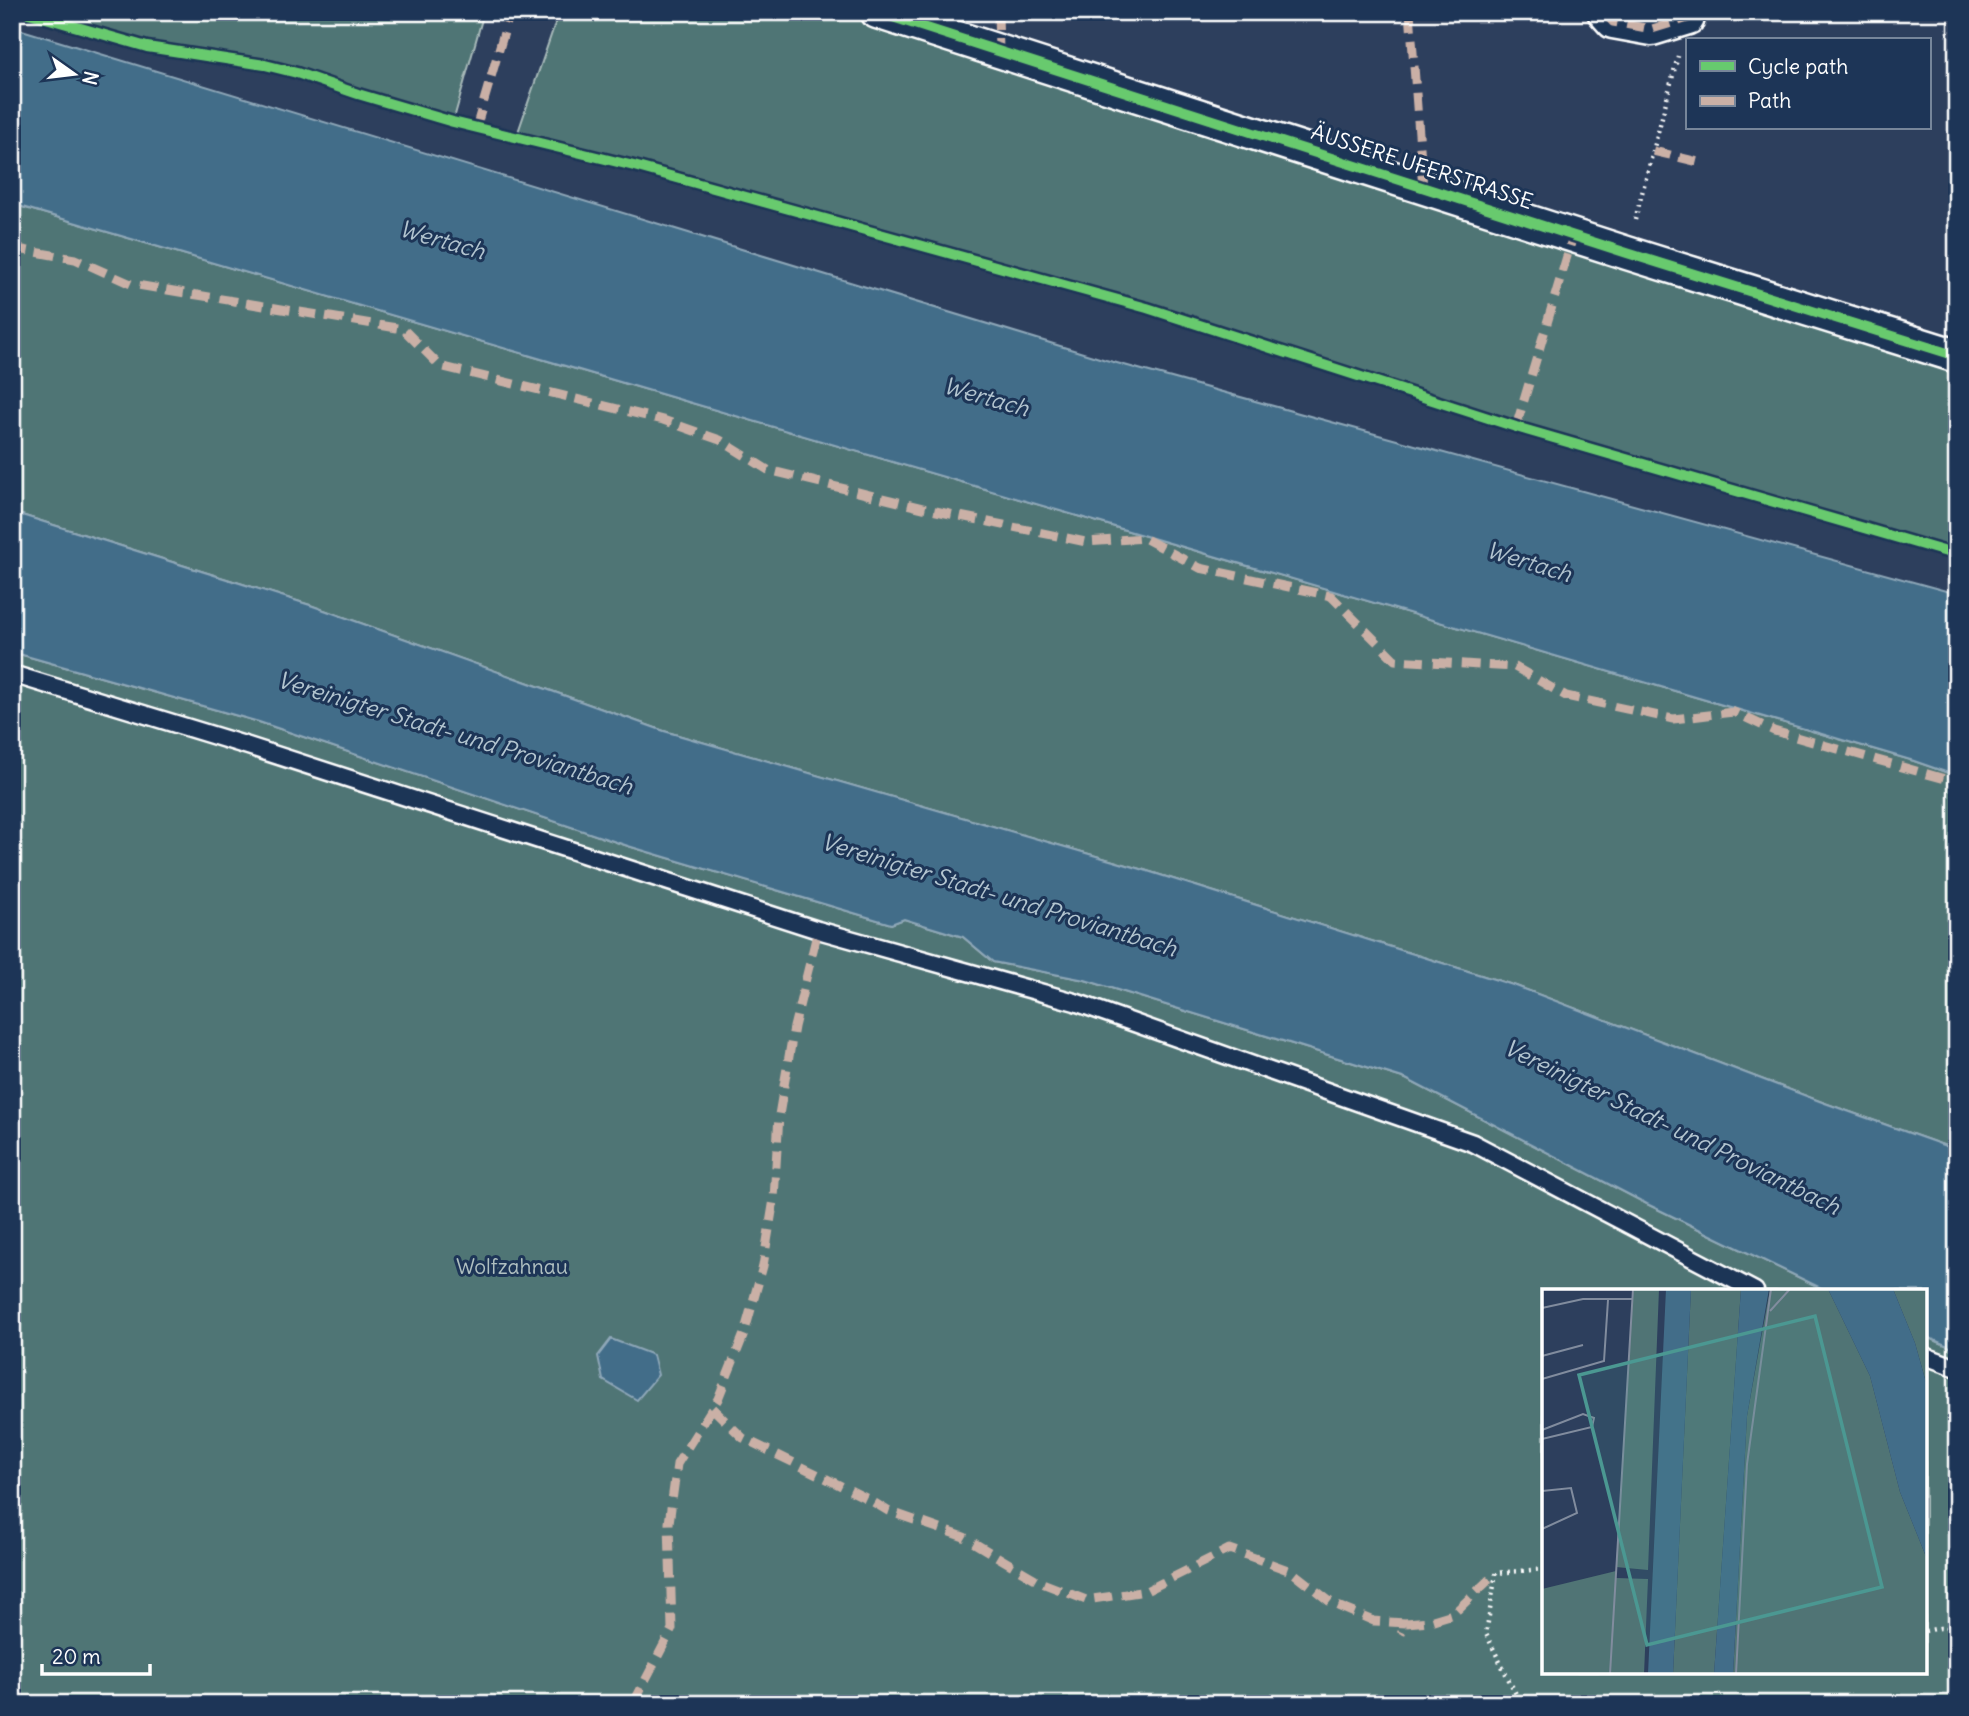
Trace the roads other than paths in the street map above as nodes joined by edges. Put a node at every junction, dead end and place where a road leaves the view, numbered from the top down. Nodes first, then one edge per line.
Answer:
1 (877, 12) edge
2 (1604, 12) edge
3 (1688, 15) edge
4 (1957, 356) edge
5 (12, 674) edge
6 (1751, 1289) edge
7 (1927, 1357) edge
8 (1957, 1368) edge

1 - 4 street, ÄUSSERE UFERSTRASSE
2 - 3 street
5 - 6 lane
7 - 8 lane

